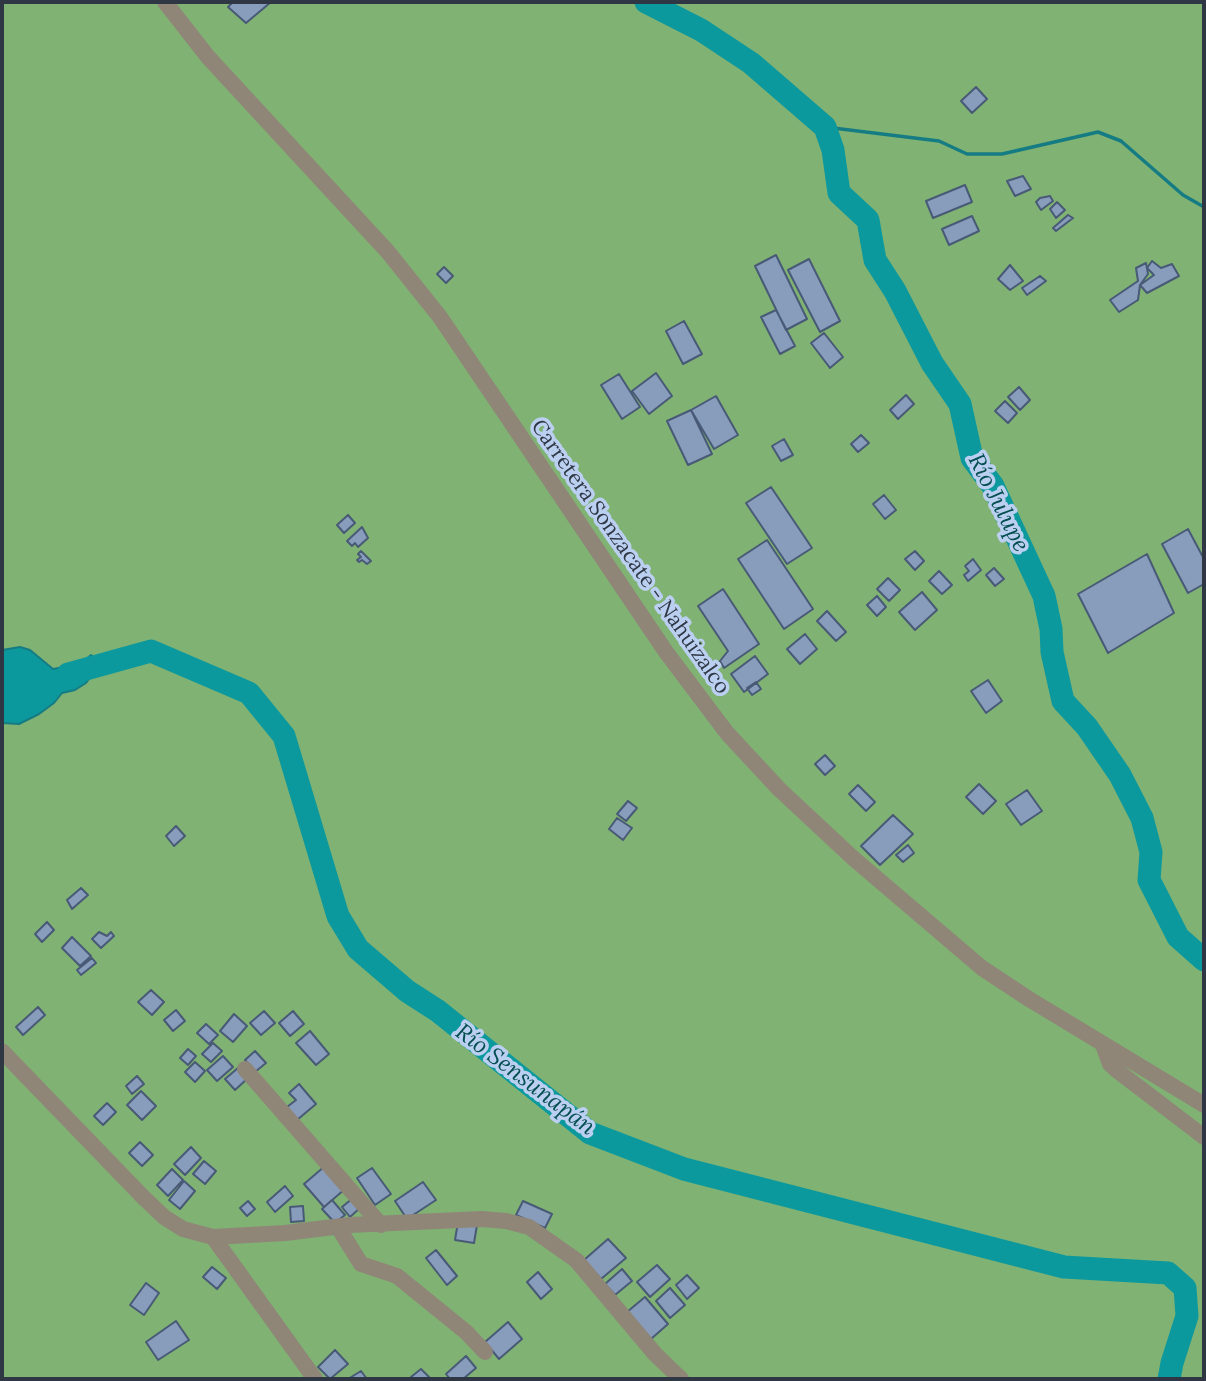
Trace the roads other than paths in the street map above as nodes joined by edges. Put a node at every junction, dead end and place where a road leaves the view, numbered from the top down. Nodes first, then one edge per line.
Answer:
1 (165, 2) edge
2 (1103, 1045) junction
3 (2, 1051) edge
4 (245, 1069) dead end
5 (1204, 1105) edge
6 (1204, 1137) edge
7 (381, 1225) junction
8 (338, 1227) junction
9 (213, 1237) junction
10 (485, 1352) dead end
11 (315, 1379) edge
12 (681, 1379) edge

1 - 2 street, Carretera Sonzacate - Nahuizalco
2 - 5 street, Carretera Sonzacate - Nahuizalco
2 - 6 street
3 - 9 street
4 - 7 street
7 - 8 street
7 - 12 street
8 - 9 street
8 - 10 street
9 - 11 street

